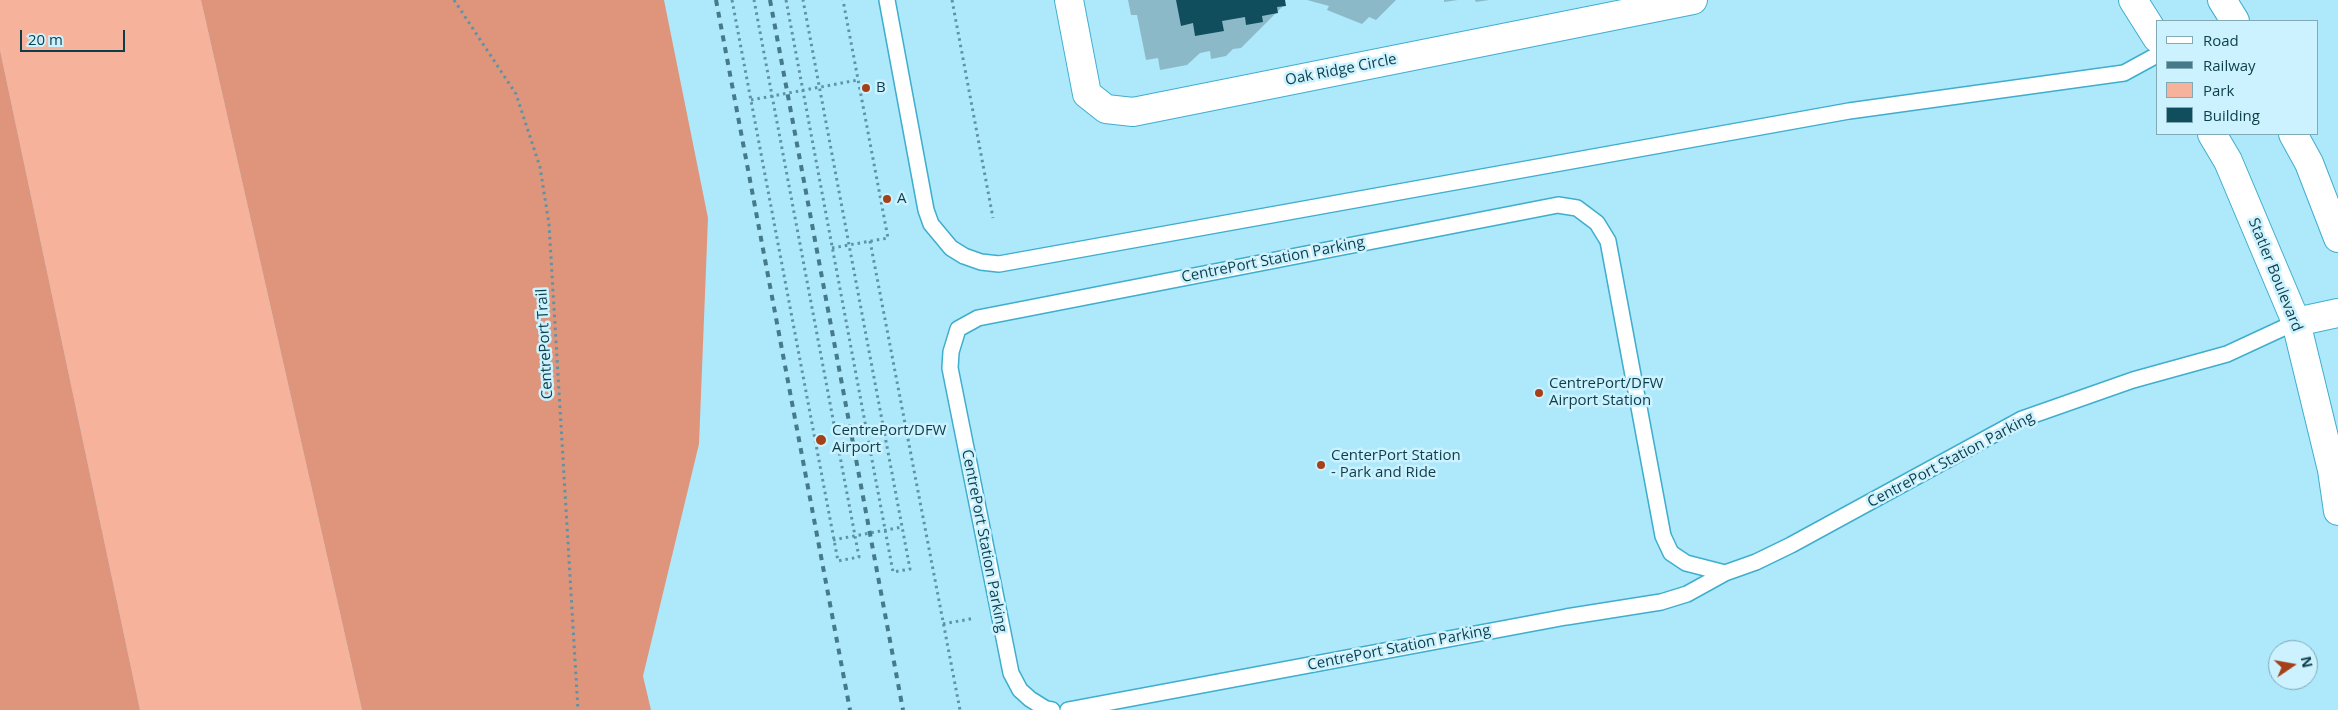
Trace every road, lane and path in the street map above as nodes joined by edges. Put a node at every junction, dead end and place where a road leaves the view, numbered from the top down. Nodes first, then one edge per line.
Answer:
1 (454, 0) edge
2 (732, 0) edge
3 (754, 0) edge
4 (786, 0) edge
5 (803, 0) edge
6 (843, 0) edge
7 (887, 0) edge
8 (952, 0) edge
9 (1069, 0) edge
10 (1692, 0) edge
11 (2133, 0) edge
12 (2222, 0) edge
13 (2234, 20) edge
14 (2156, 36) edge
15 (2156, 56) edge
16 (858, 80) junction
17 (820, 87) junction
18 (803, 91) junction
19 (772, 96) junction
20 (752, 100) junction
21 (2213, 135) edge
22 (2294, 135) edge
23 (993, 218) dead end
24 (2338, 238) edge
25 (870, 241) junction
26 (849, 245) junction
27 (832, 248) junction
28 (2338, 313) edge
29 (2296, 322) junction
30 (2338, 511) edge
31 (902, 527) junction
32 (885, 530) junction
33 (855, 536) junction
34 (834, 540) junction
35 (1725, 573) junction
36 (998, 613) junction
37 (944, 624) junction
38 (578, 710) edge
39 (960, 710) edge
40 (1052, 710) edge
41 (1068, 710) edge

1 - 38 path, CentrePort Trail
2 - 20 path
3 - 19 path
4 - 18 path
5 - 17 path
6 - 16 path
7 - 15 lane
8 - 23 path
9 - 10 street, Oak Ridge Circle
11 - 14 street
12 - 13 street
16 - 17 path
16 - 25 path
17 - 18 path
17 - 26 path
18 - 19 path
18 - 27 path
19 - 20 path
19 - 33 path
20 - 34 path
21 - 29 street, Statler Boulevard
22 - 24 street
25 - 26 path
25 - 37 path
26 - 27 path
26 - 31 path
27 - 32 path
28 - 29 street
29 - 30 street, Statler Boulevard
29 - 35 lane, CentrePort Station Parking
31 - 32 path
31 - 32 path
32 - 33 path
33 - 34 path
33 - 34 path
35 - 36 lane, CentrePort Station Parking
35 - 41 lane, CentrePort Station Parking
36 - 37 path
36 - 40 lane, CentrePort Station Parking
37 - 39 path

